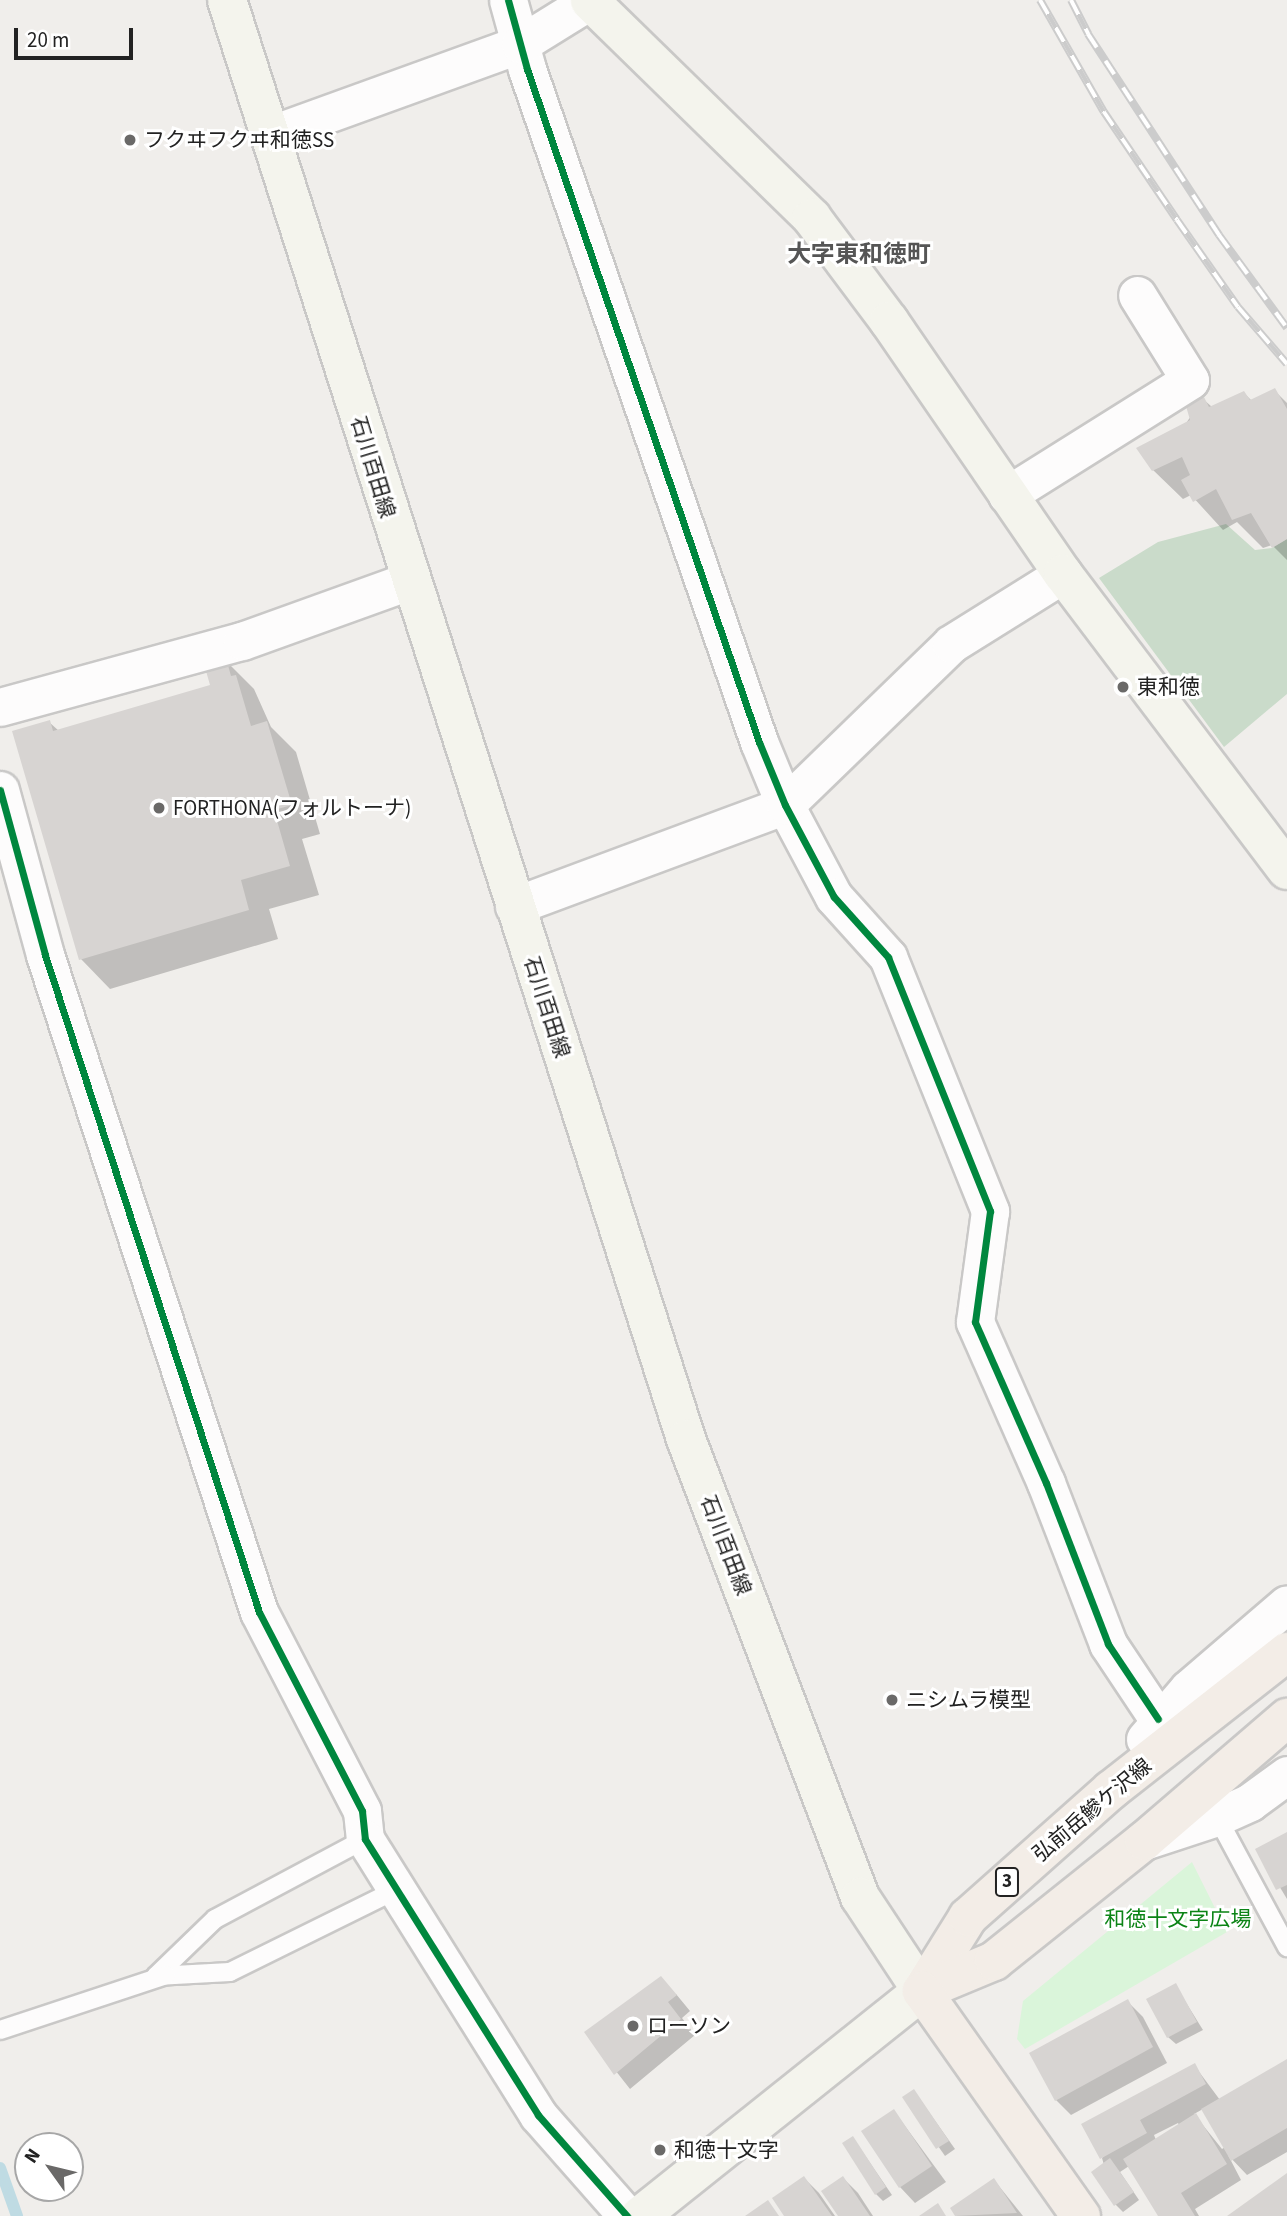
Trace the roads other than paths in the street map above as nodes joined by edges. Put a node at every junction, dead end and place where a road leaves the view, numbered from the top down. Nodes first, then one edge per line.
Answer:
1 (227, 0) edge
2 (508, 0) edge
3 (591, 0) edge
4 (520, 44) junction
5 (269, 135) junction
6 (1137, 295) dead end
7 (1007, 495) junction
8 (1063, 574) junction
9 (408, 581) junction
10 (0, 708) edge
11 (0, 790) edge
12 (785, 805) junction
13 (1285, 864) edge
14 (514, 906) junction
15 (1287, 1604) edge
16 (1287, 1652) edge
17 (1287, 1718) edge
18 (1158, 1720) junction
19 (1287, 1775) edge
20 (1111, 1790) junction
21 (1216, 1817) junction
22 (365, 1839) junction
23 (1144, 1841) junction
24 (396, 1890) junction
25 (1287, 1947) edge
26 (167, 1974) junction
27 (922, 1991) junction
28 (0, 2030) edge
29 (628, 2216) edge
30 (640, 2216) edge
31 (1082, 2216) edge

1 - 5 main road, 石川百田線
2 - 4 street
3 - 4 street
3 - 7 main road
4 - 5 street
4 - 12 street
5 - 9 main road, 石川百田線
6 - 7 street
7 - 8 main road
8 - 12 street
8 - 13 main road
9 - 10 street
9 - 14 main road, 石川百田線
11 - 22 street
12 - 14 street
12 - 18 street
14 - 27 main road, 石川百田線
15 - 18 street
16 - 20 main road, 弘前岳鰺ケ沢線 / 3
17 - 23 main road
18 - 20 street
19 - 21 street
20 - 27 main road, 弘前岳鰺ケ沢線 / 3
21 - 23 street
21 - 25 lane
22 - 24 street
22 - 26 lane
23 - 27 main road
24 - 26 lane
24 - 29 street
26 - 28 lane
27 - 30 main road
27 - 31 main road

